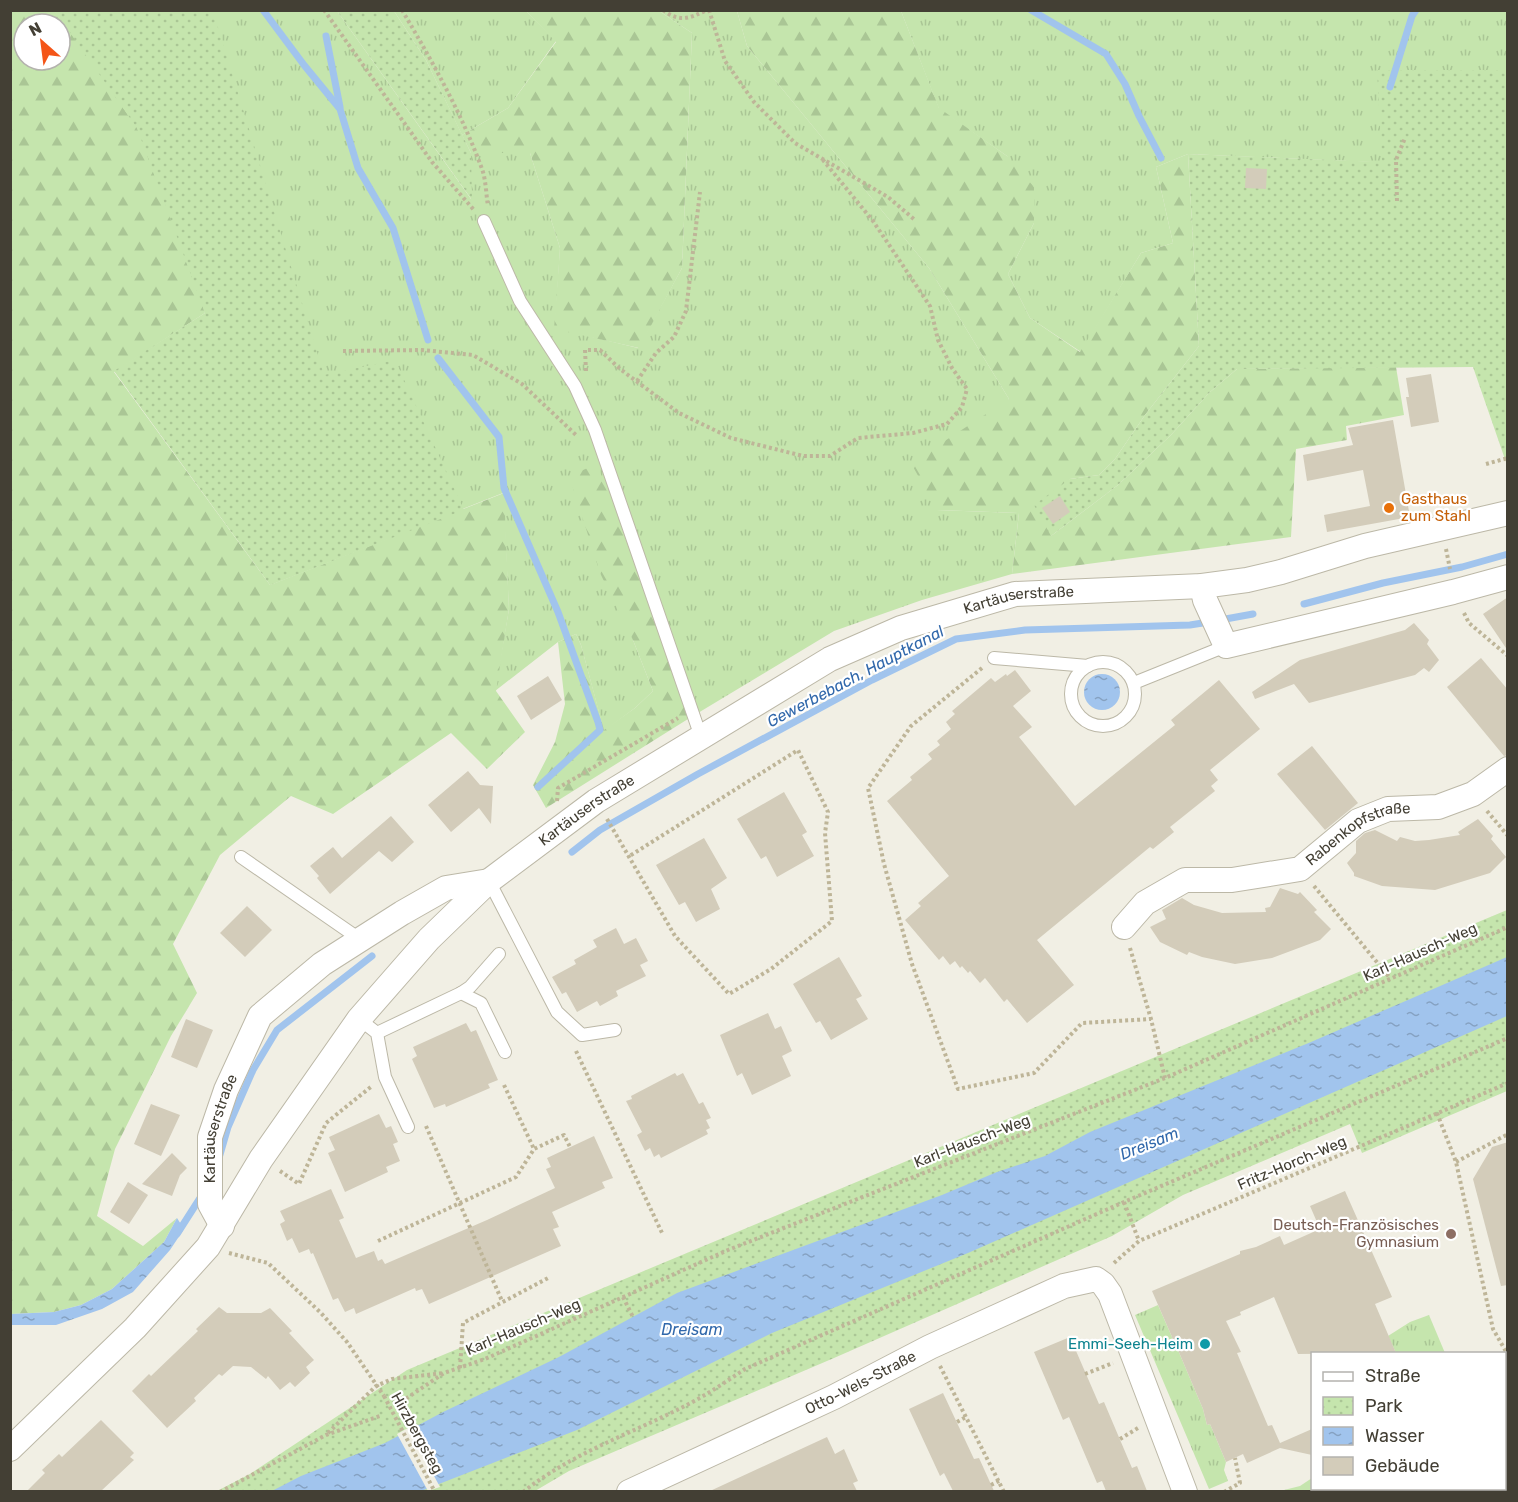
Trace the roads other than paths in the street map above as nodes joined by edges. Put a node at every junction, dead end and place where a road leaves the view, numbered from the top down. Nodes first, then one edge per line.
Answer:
1 (484, 221) road end
2 (1508, 513) edge
3 (1508, 577) edge
4 (1204, 593) junction
5 (1221, 637) junction
6 (994, 658) road end
7 (1088, 666) junction
8 (1134, 683) junction
9 (701, 736) junction
10 (1508, 769) edge
11 (241, 857) dead end
12 (489, 881) junction
13 (1124, 927) road end
14 (362, 940) junction
15 (499, 954) dead end
16 (461, 993) junction
17 (368, 1026) junction
18 (615, 1030) dead end
19 (505, 1052) dead end
20 (408, 1127) dead end
21 (222, 1226) junction
22 (10, 1449) edge
23 (629, 1491) edge
24 (1185, 1491) edge

1 - 9 lane
2 - 4 street, Kartäuserstraße
3 - 5 street
4 - 5 street
4 - 9 street, Kartäuserstraße
5 - 8 lane
6 - 7 lane
7 - 8 lane
7 - 8 lane
9 - 12 street, Kartäuserstraße
10 - 13 street, Rabenkopfstraße
11 - 14 lane
12 - 14 street, Kartäuserstraße
12 - 17 street, Kartäuserstraße
12 - 18 lane
14 - 21 street, Kartäuserstraße
15 - 16 lane
16 - 17 lane
16 - 19 lane
17 - 20 lane
17 - 21 street, Kartäuserstraße
21 - 22 street, Kartäuserstraße
23 - 24 street, Otto-Wels-Straße

